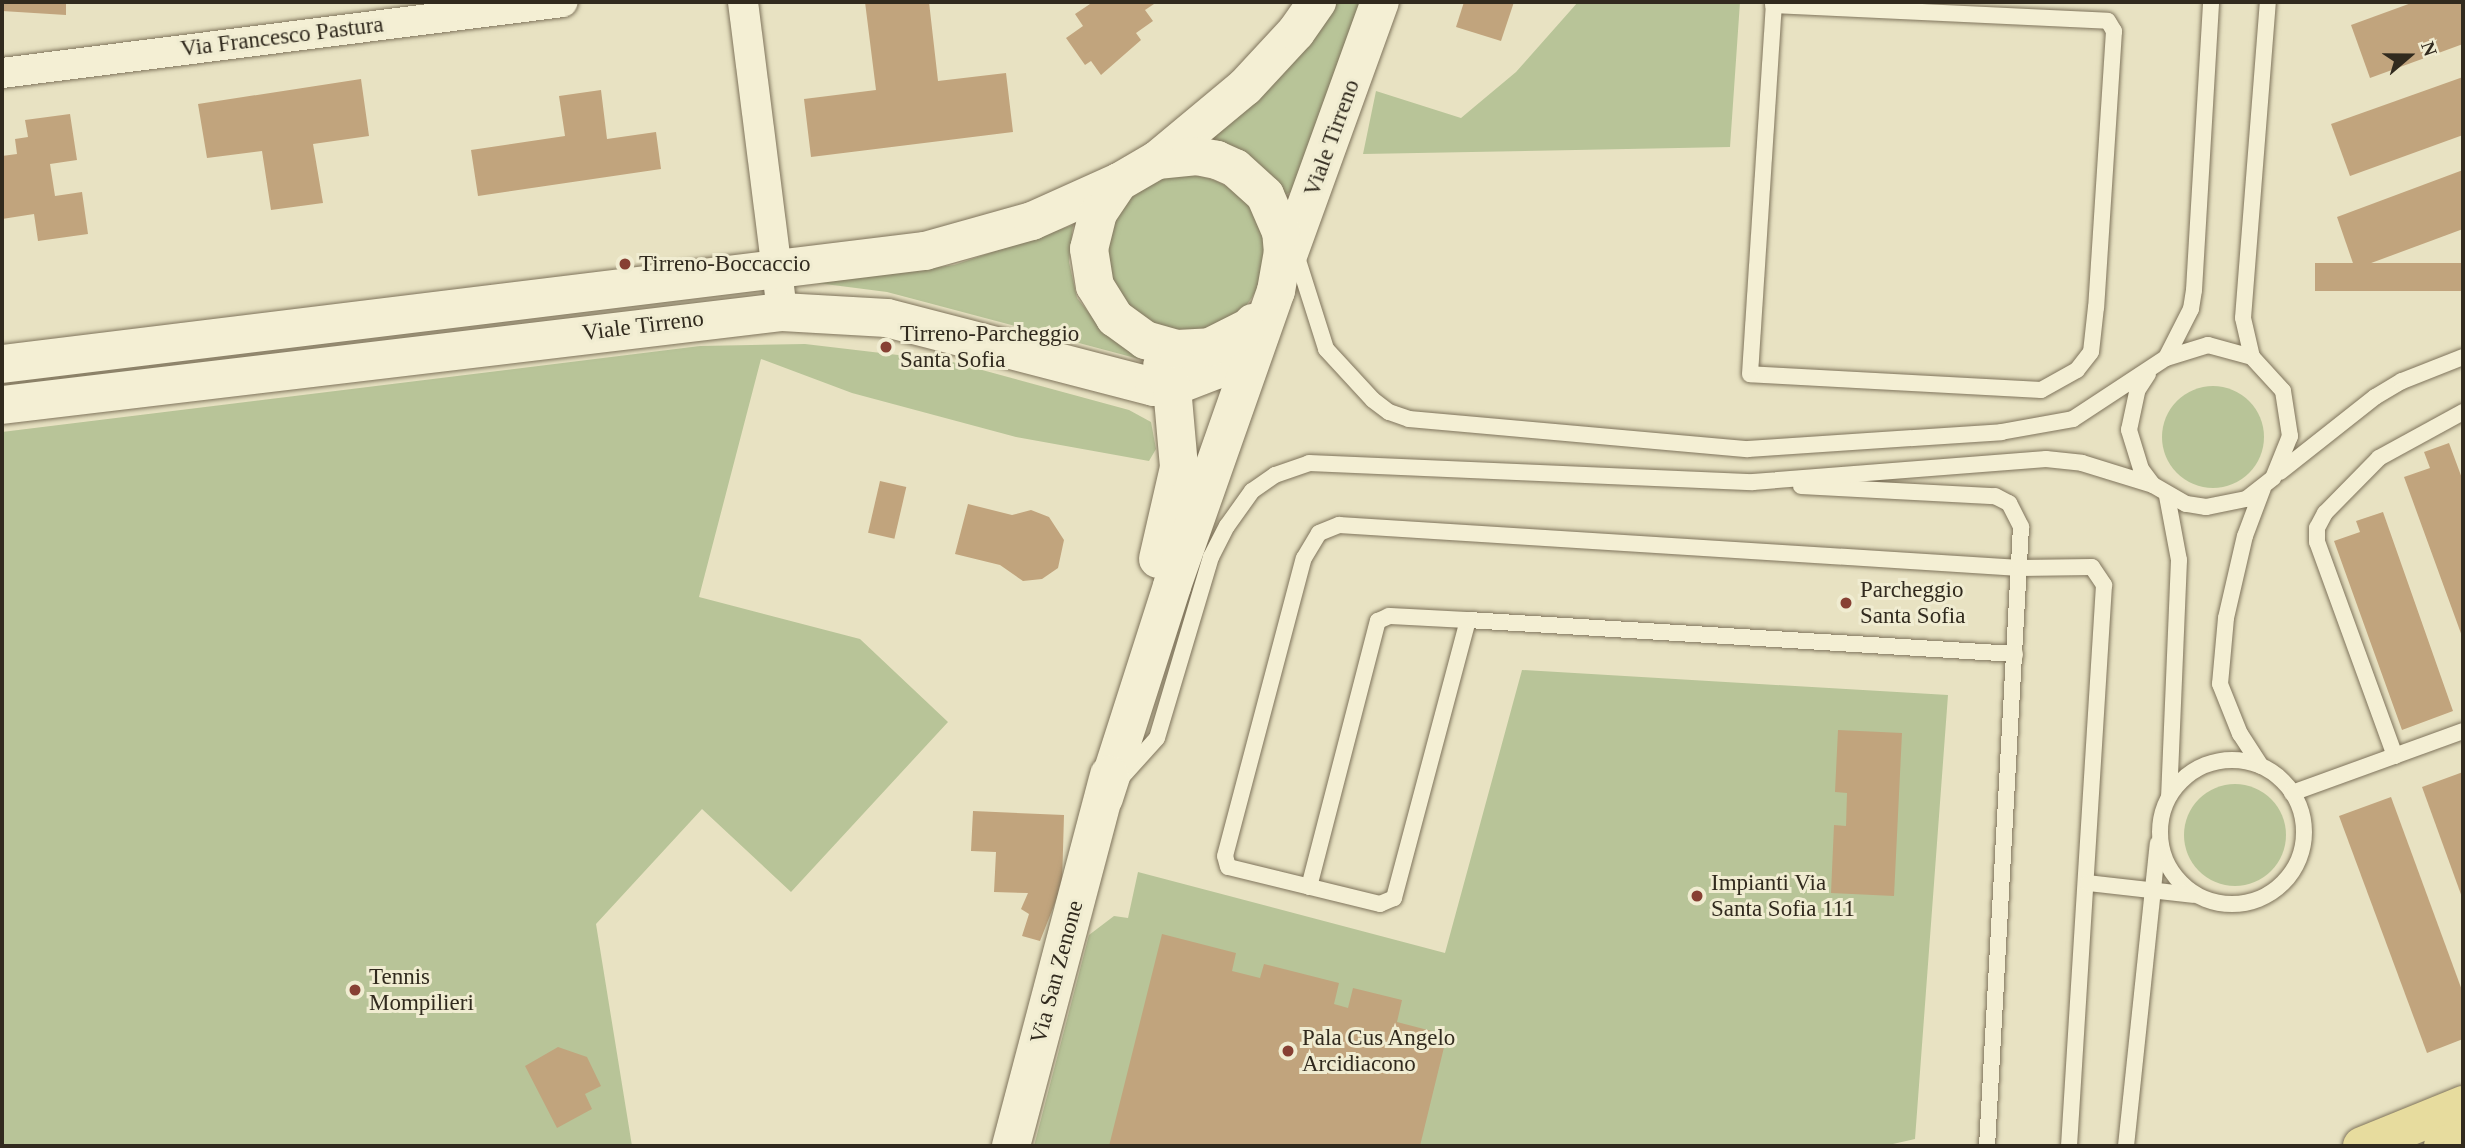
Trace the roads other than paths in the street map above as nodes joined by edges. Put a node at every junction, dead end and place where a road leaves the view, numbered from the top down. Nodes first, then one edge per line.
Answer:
1 (563, 2) edge
2 (743, 2) edge
3 (1317, 2) edge
4 (1380, 2) edge
5 (2211, 2) edge
6 (2268, 2) edge
7 (1774, 4) edge
8 (2, 73) edge
9 (1157, 160) junction
10 (1119, 182) junction
11 (1289, 252) junction
12 (778, 269) junction
13 (782, 312) junction
14 (1260, 316) junction
15 (1145, 340) junction
16 (2252, 357) junction
17 (2463, 357) edge
18 (2166, 358) junction
19 (2, 365) edge
20 (2148, 374) junction
21 (1172, 387) junction
22 (2, 405) edge
23 (2463, 412) edge
24 (1753, 482) junction
25 (2268, 483) junction
26 (2153, 485) junction
27 (2167, 496) junction
28 (2020, 568) junction
29 (1468, 620) junction
30 (2015, 654) junction
31 (2463, 731) edge
32 (2395, 756) junction
33 (2261, 766) junction
34 (2292, 793) junction
35 (2169, 796) junction
36 (1104, 798) junction
37 (2160, 835) junction
38 (2088, 883) junction
39 (1309, 887) junction
40 (2151, 887) junction
41 (2201, 897) junction
42 (2463, 1105) edge
43 (2463, 1138) edge
44 (1011, 1146) edge
45 (1987, 1146) edge
46 (2069, 1146) edge
47 (2126, 1146) edge
48 (2362, 1146) edge
49 (2443, 1146) edge

1 - 8 street, Via Francesco Pastura
2 - 12 street
3 - 9 street
4 - 11 street, Viale Tirreno
5 - 18 lane
6 - 16 lane
7 - 7 lane
9 - 10 street
9 - 11 street
10 - 12 street, Viale Tirreno
10 - 15 street
11 - 14 street
11 - 20 lane
12 - 13 street
12 - 19 street, Viale Tirreno
13 - 21 street, Viale Tirreno
13 - 22 street, Viale Tirreno
14 - 15 street
14 - 21 street, Viale Tirreno
14 - 36 street
15 - 21 street
16 - 18 lane
16 - 25 lane
17 - 25 lane
18 - 20 lane
20 - 26 lane
21 - 36 street
23 - 32 lane
24 - 26 lane
24 - 28 lane
24 - 36 lane
25 - 27 lane
25 - 33 lane
26 - 27 lane
27 - 35 lane
28 - 30 lane
28 - 38 lane
28 - 39 lane
29 - 30 lane
29 - 39 lane
29 - 39 lane
30 - 45 lane
31 - 32 lane
32 - 34 lane
33 - 34 lane
33 - 35 lane
34 - 41 lane
35 - 37 lane
36 - 44 street, Via San Zenone
37 - 40 lane
37 - 41 lane
38 - 40 lane
38 - 46 lane
40 - 41 lane
40 - 47 lane
42 - 48 main road
43 - 49 main road

